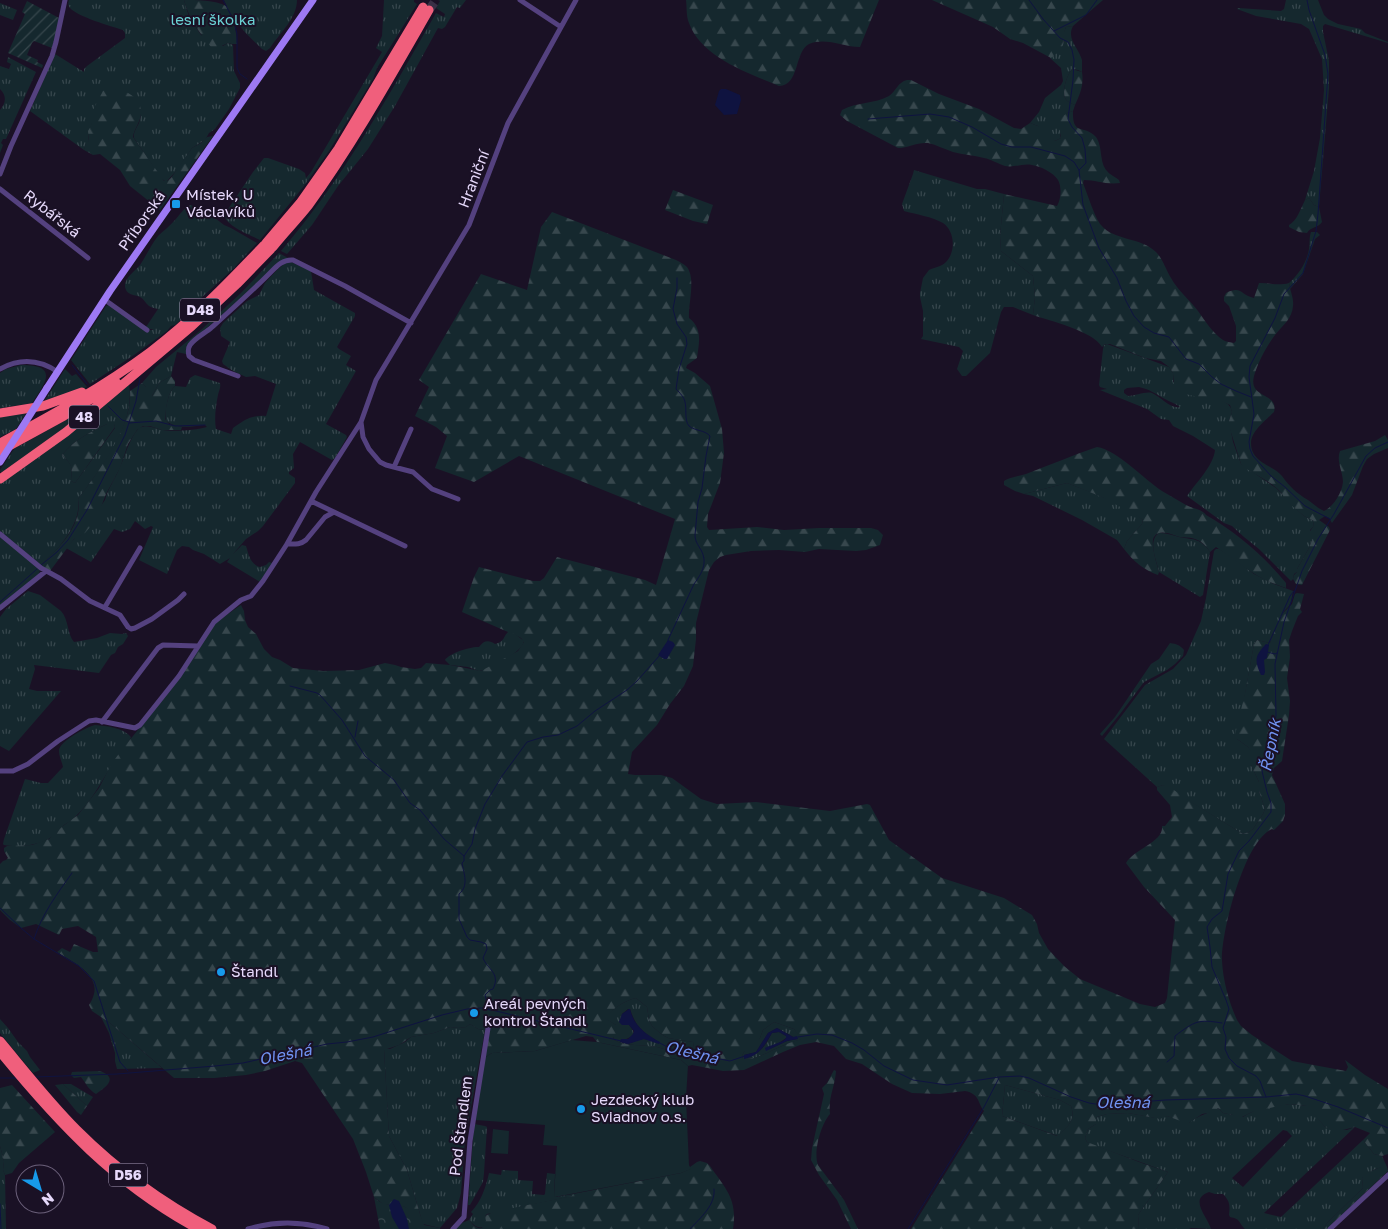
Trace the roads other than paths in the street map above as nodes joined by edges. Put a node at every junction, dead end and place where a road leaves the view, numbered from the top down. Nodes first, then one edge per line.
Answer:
1 (65, 0) edge
2 (313, 0) edge
3 (520, 0) edge
4 (576, 0) edge
5 (427, 8) tunnel mouth
6 (561, 27) junction
7 (0, 174) edge
8 (0, 189) edge
9 (268, 246) junction
10 (88, 258) dead end
11 (104, 300) junction
12 (411, 323) junction
13 (147, 330) dead end
14 (164, 349) junction
15 (128, 367) junction
16 (0, 369) edge
17 (58, 372) junction
18 (238, 376) dead end
19 (0, 413) edge
20 (361, 422) junction
21 (411, 429) dead end
22 (0, 443) edge
23 (0, 451) edge
24 (0, 462) edge
25 (394, 467) junction
26 (0, 479) edge
27 (458, 499) dead end
28 (311, 500) junction
29 (334, 512) junction
30 (0, 534) edge
31 (287, 544) junction
32 (406, 546) dead end
33 (140, 548) dead end
34 (42, 568) junction
35 (184, 594) dead end
36 (105, 607) junction
37 (0, 608) edge
38 (198, 646) junction
39 (102, 722) junction
40 (0, 771) edge
41 (488, 1022) dead end
42 (0, 1041) edge
43 (0, 1052) edge
44 (26, 1077) junction
45 (1388, 1175) edge
46 (198, 1229) edge
47 (212, 1229) edge
48 (248, 1229) edge
49 (327, 1229) edge
50 (453, 1229) edge
51 (1330, 1229) edge

1 - 7 street
2 - 11 main road, Příborská
3 - 6 street
4 - 6 street, Hraniční
5 - 9 highway, D48
6 - 12 street, Hraniční
8 - 10 street, Rybářská
9 - 14 highway, D48
9 - 15 highway, D48
11 - 13 street
11 - 17 main road, Příborská
12 - 18 street
12 - 20 street, Hraniční
14 - 23 highway, D48
14 - 26 highway, 48
15 - 19 highway
15 - 22 highway, D48
16 - 17 street
17 - 24 main road, Příborská, bridge
20 - 25 street
20 - 28 street
21 - 25 street
25 - 27 street
28 - 29 street
28 - 31 street
29 - 31 street
29 - 32 street
30 - 34 street
31 - 38 street
33 - 36 street
34 - 36 street
34 - 37 street
35 - 36 street
38 - 39 street
38 - 39 street
39 - 40 street
41 - 50 street, Pod Štandlem
42 - 44 highway, D56
43 - 44 highway, D56
44 - 46 highway, D56
44 - 47 highway, D56
45 - 51 street
48 - 49 street

